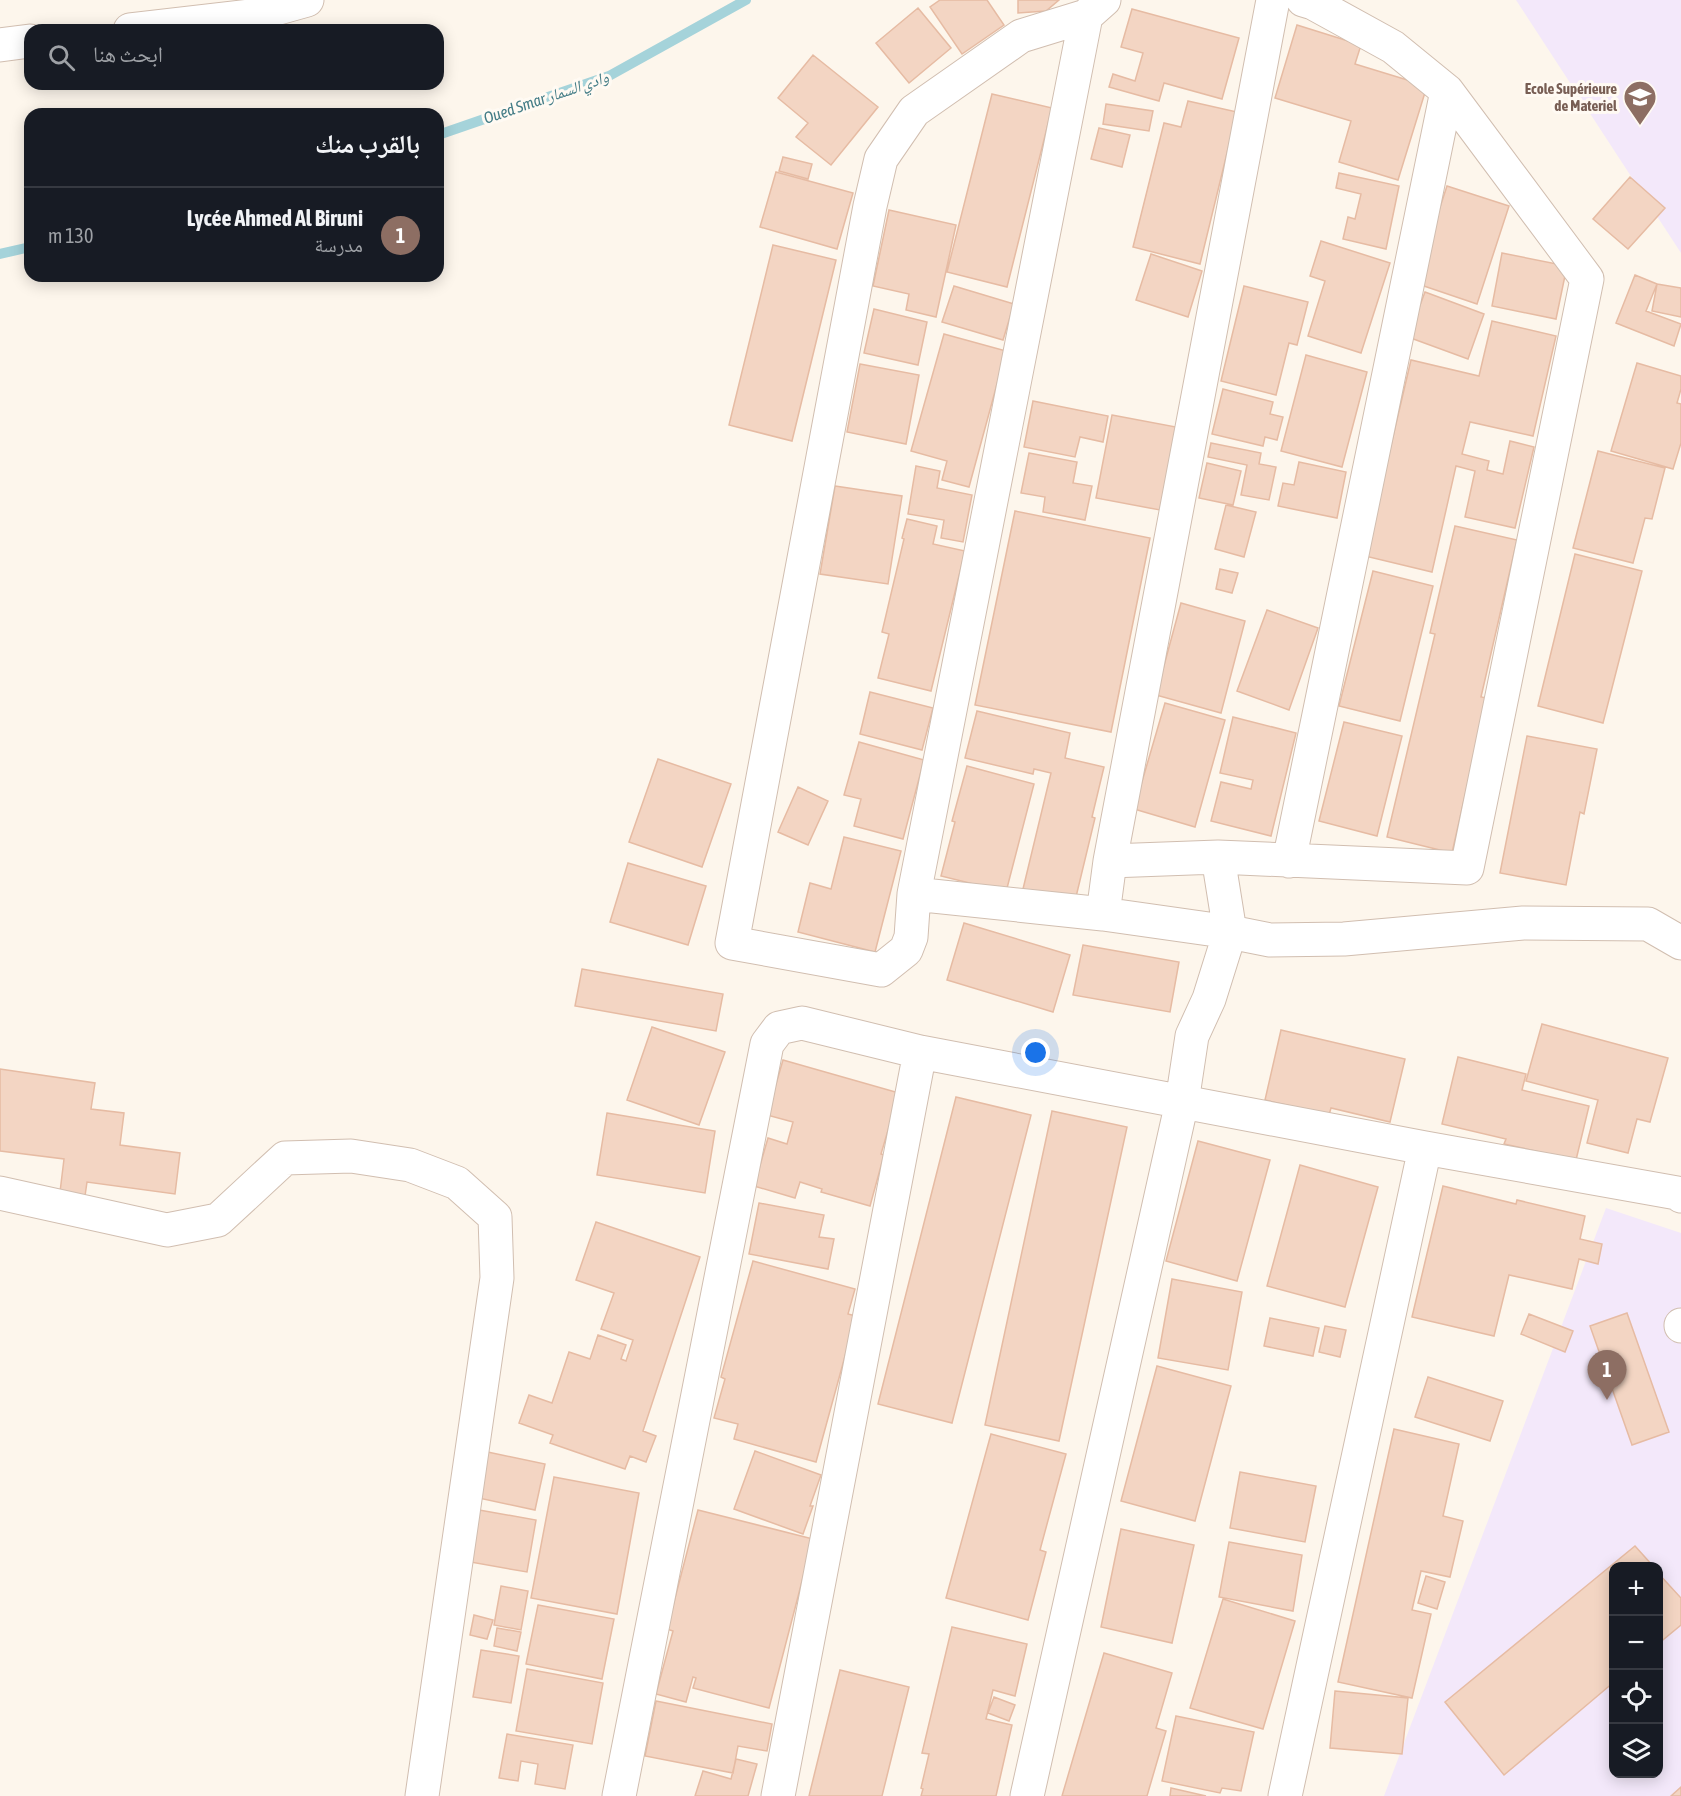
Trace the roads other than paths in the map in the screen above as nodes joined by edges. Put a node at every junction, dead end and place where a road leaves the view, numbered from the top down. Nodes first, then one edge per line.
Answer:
1 (307, 0) edge
2 (1273, 0) edge
3 (1304, 0) edge
4 (1095, 8) edge
5 (181, 24) edge
6 (24, 42) edge
7 (0, 45) edge
8 (1447, 91) junction
9 (1218, 857) junction
10 (1110, 861) junction
11 (1289, 861) junction
12 (914, 894) junction
13 (1103, 914) junction
14 (1230, 932) junction
15 (1681, 943) edge
16 (920, 1052) junction
17 (1182, 1102) junction
18 (1425, 1148) junction
19 (1680, 1192) edge
20 (0, 1193) edge
21 (422, 1796) edge
22 (619, 1796) edge
23 (778, 1796) edge
24 (1027, 1796) edge
25 (1285, 1796) edge

1 - 5 street
2 - 10 street
3 - 8 street
4 - 12 street
4 - 12 street
6 - 7 street
8 - 11 street
8 - 11 street
9 - 10 street
9 - 11 street
9 - 14 street
10 - 13 street
12 - 13 street
13 - 14 street
14 - 15 street
14 - 17 street
16 - 17 street
16 - 22 street
16 - 23 street
17 - 18 street
17 - 24 street
18 - 19 street
18 - 25 street
20 - 21 street

